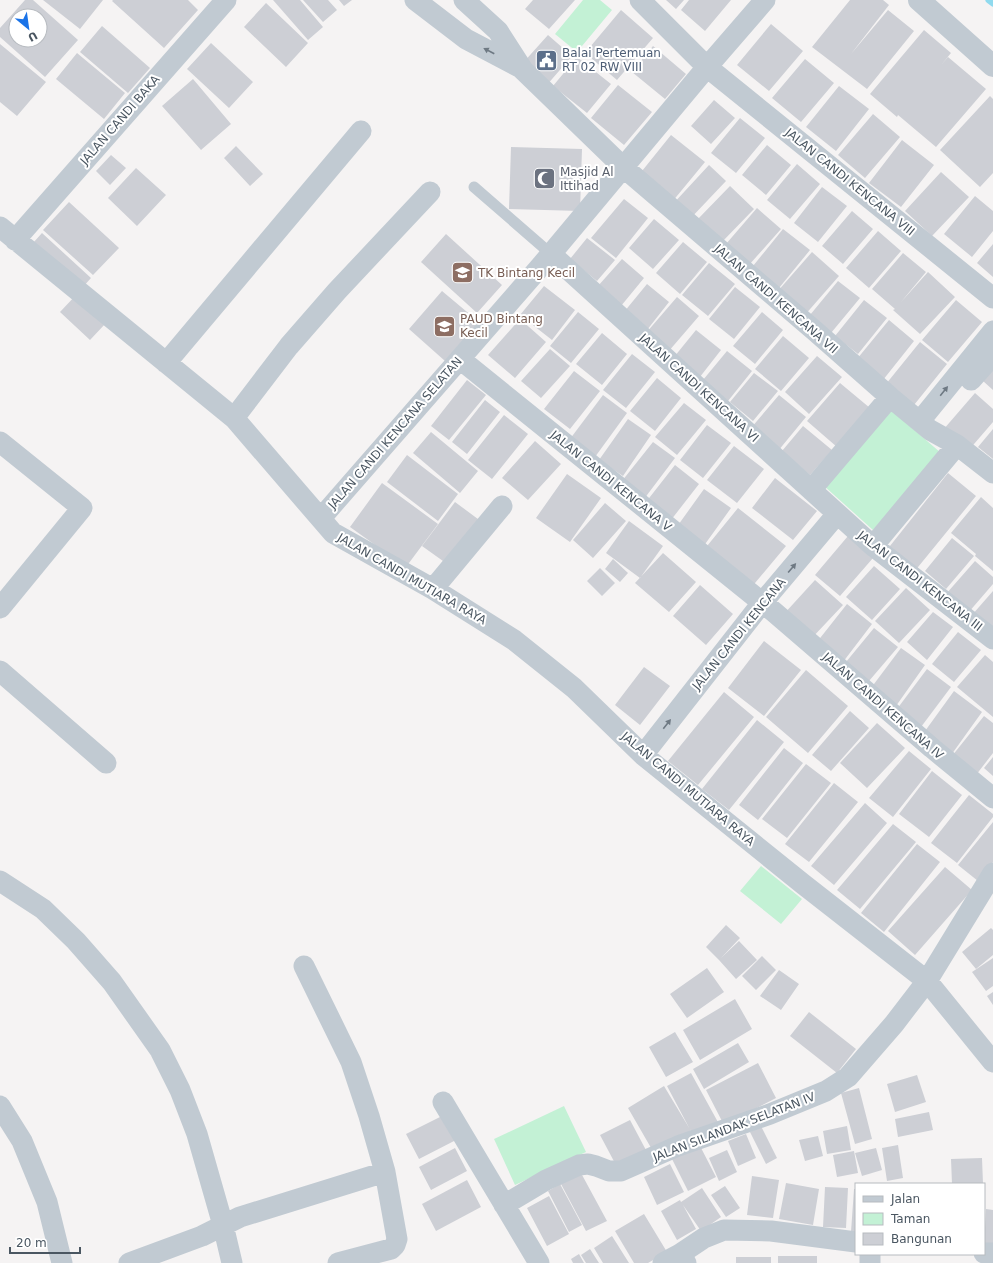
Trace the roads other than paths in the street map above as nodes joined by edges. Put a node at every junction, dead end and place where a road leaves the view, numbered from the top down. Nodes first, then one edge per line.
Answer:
1 (226, 0) edge
2 (415, 0) edge
3 (464, 0) edge
4 (640, 0) edge
5 (765, 0) edge
6 (919, 0) edge
7 (993, 66) edge
8 (707, 67) junction
9 (523, 70) junction
10 (361, 131) dead end
11 (623, 167) junction
12 (474, 187) dead end
13 (430, 192) dead end
14 (8, 234) edge
15 (551, 254) junction
16 (993, 298) edge
17 (993, 331) edge
18 (993, 355) edge
19 (460, 359) junction
20 (166, 364) junction
21 (890, 397) junction
22 (234, 418) junction
23 (925, 426) junction
24 (0, 442) edge
25 (957, 445) junction
26 (993, 473) edge
27 (811, 490) junction
28 (502, 506) dead end
29 (321, 518) junction
30 (842, 519) junction
31 (873, 546) junction
32 (433, 589) junction
33 (0, 608) edge
34 (768, 608) junction
35 (993, 639) edge
36 (0, 671) edge
37 (649, 759) junction
38 (106, 763) dead end
39 (993, 798) edge
40 (993, 873) edge
41 (0, 881) edge
42 (304, 966) dead end
43 (927, 981) junction
44 (993, 1062) edge
45 (443, 1102) dead end
46 (0, 1106) edge
47 (385, 1172) junction
48 (504, 1205) junction
49 (223, 1225) junction
50 (855, 1242) edge
51 (676, 1260) edge
52 (62, 1263) edge
53 (129, 1263) edge
54 (232, 1263) edge
55 (338, 1263) edge
56 (539, 1263) edge

1 - 14 street, JALAN CANDI BAKA
9 -> 2 street
3 - 9 street
4 - 8 street, JALAN CANDI KENCANA VIII
5 - 8 street, JALAN CANDI KENCANA SELATAN
6 - 7 street
8 - 11 street, JALAN CANDI KENCANA SELATAN
8 - 16 street, JALAN CANDI KENCANA VIII
9 - 11 street, JALAN CANDI KENCANA VII
10 - 20 street
11 - 15 street, JALAN CANDI KENCANA SELATAN
11 - 21 street, JALAN CANDI KENCANA VII
12 - 15 lane
13 - 22 street
14 - 20 street, JALAN CANDI MUTIARA RAYA
15 - 19 street, JALAN CANDI KENCANA SELATAN
15 - 27 street, JALAN CANDI KENCANA VI
23 -> 17 street
18 - 23 street
19 - 29 street, JALAN CANDI KENCANA SELATAN
19 - 34 street, JALAN CANDI KENCANA V
20 - 22 street, JALAN CANDI MUTIARA RAYA
21 - 23 street, JALAN CANDI KENCANA VII
21 - 27 street
22 - 29 street, JALAN CANDI MUTIARA RAYA
23 - 25 street, JALAN CANDI KENCANA VII
24 - 33 street
25 - 26 street, JALAN CANDI KENCANA VII
25 - 31 street
27 - 30 street, JALAN CANDI KENCANA VI
28 - 32 street
29 - 32 street, JALAN CANDI MUTIARA RAYA
30 - 31 street, JALAN CANDI KENCANA III
30 - 34 street, JALAN CANDI KENCANA
31 - 35 street, JALAN CANDI KENCANA III
32 - 37 street, JALAN CANDI MUTIARA RAYA
34 - 37 street, JALAN CANDI KENCANA
34 - 39 street, JALAN CANDI KENCANA IV
36 - 38 street
37 - 43 street, JALAN CANDI MUTIARA RAYA
40 - 43 street, JALAN SILANDAK SELATAN IV
41 - 49 street
42 - 47 street
43 - 44 street, JALAN CANDI MUTIARA RAYA
43 - 48 street, JALAN SILANDAK SELATAN IV
45 - 48 street
46 - 52 street
47 - 49 street
47 - 55 street
48 - 56 street
49 - 53 street
49 - 54 street
50 - 51 street

